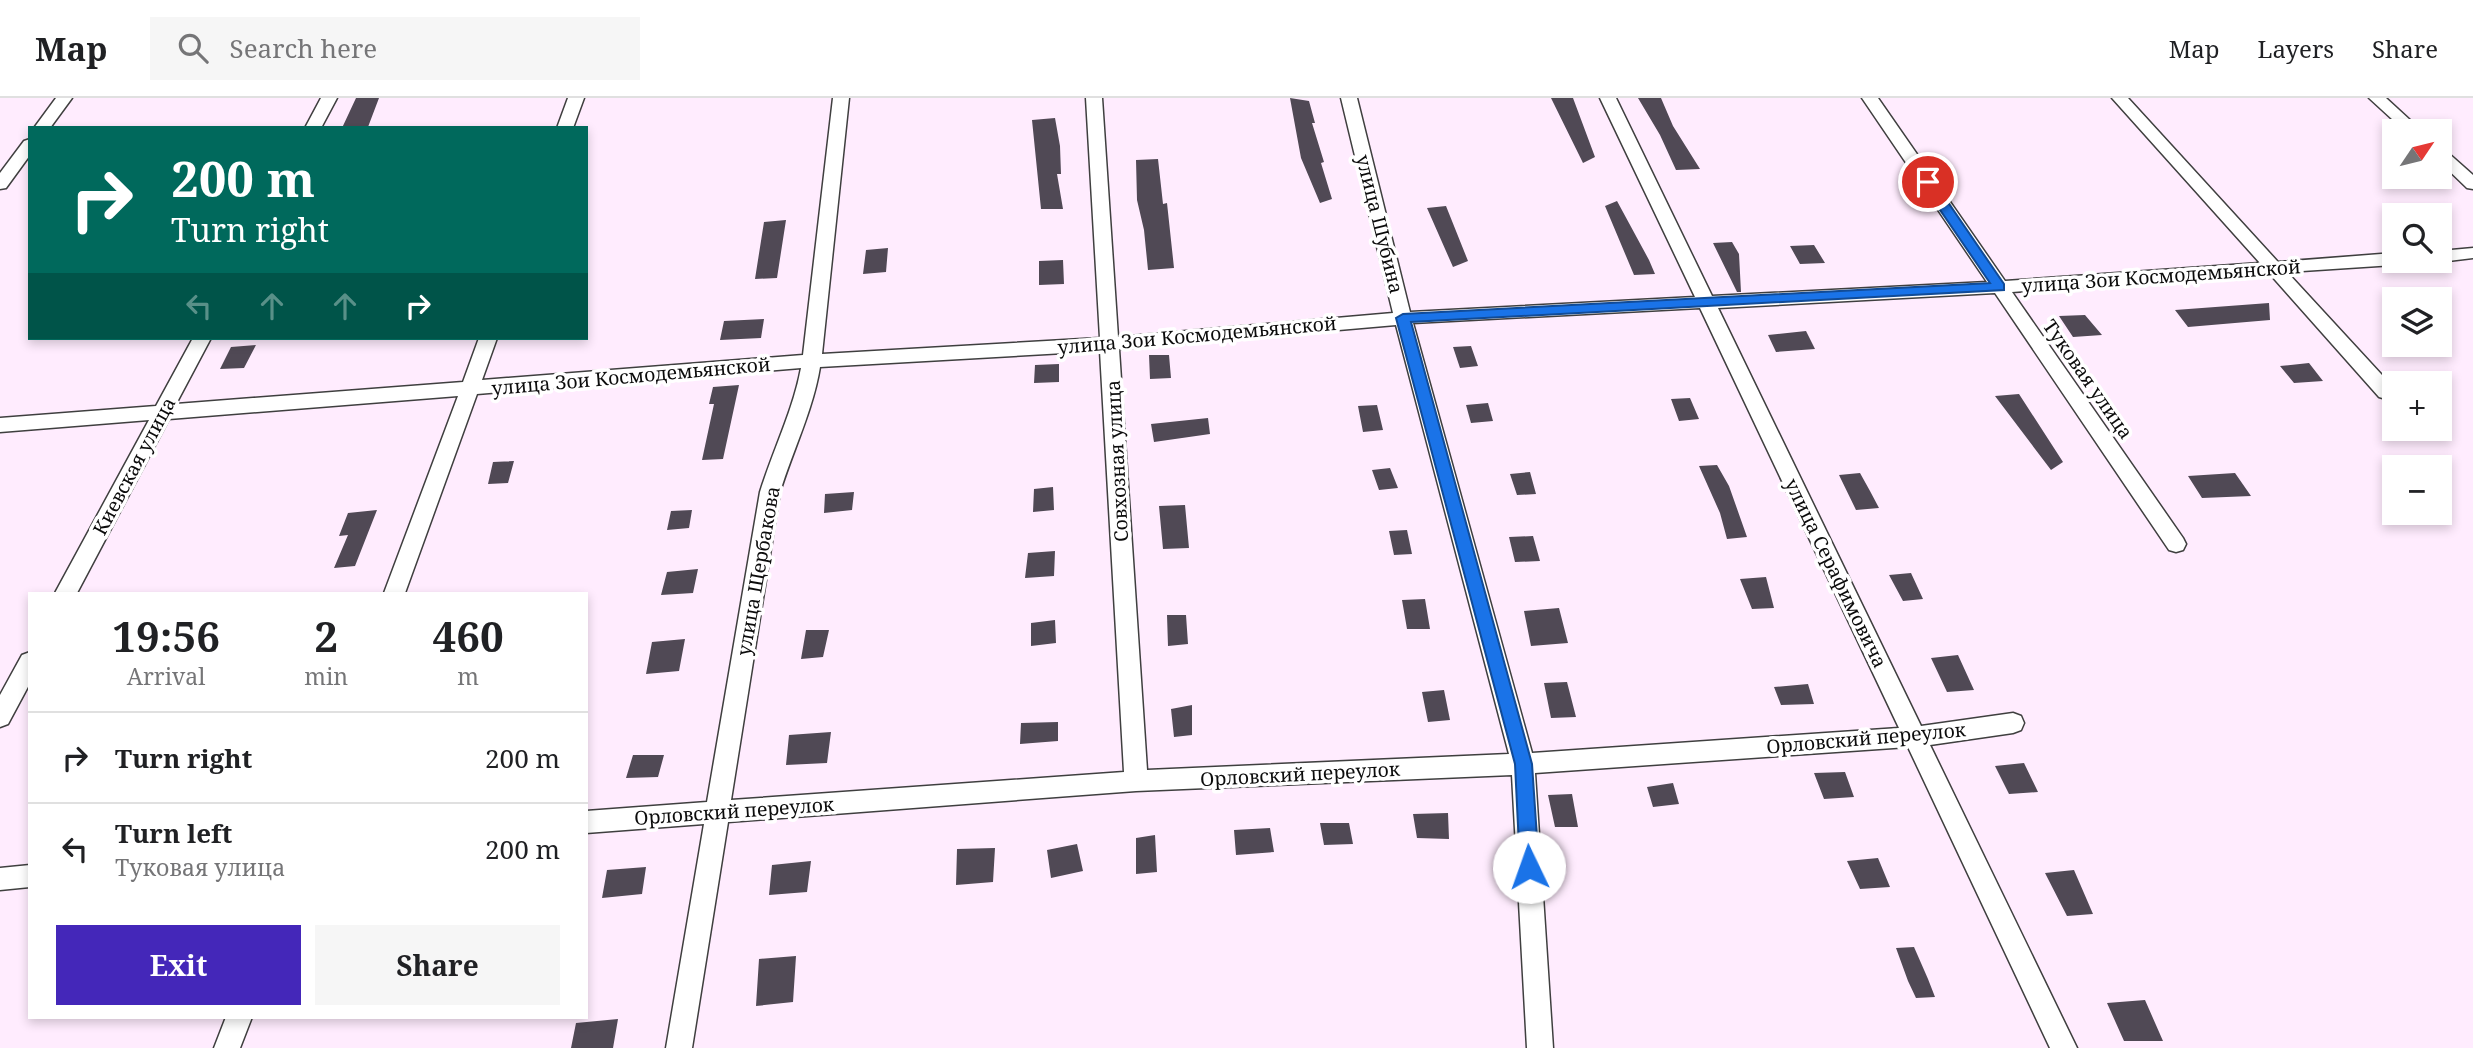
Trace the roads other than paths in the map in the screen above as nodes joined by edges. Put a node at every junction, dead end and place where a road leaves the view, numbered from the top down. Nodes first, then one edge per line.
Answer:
1 (64, 98) edge
2 (329, 98) edge
3 (576, 98) edge
4 (841, 98) edge
5 (1094, 98) edge
6 (1349, 98) edge
7 (1608, 98) edge
8 (1870, 98) edge
9 (2120, 98) edge
10 (2377, 98) edge
11 (2401, 119) edge
12 (43, 126) edge
13 (314, 126) edge
14 (566, 126) edge
15 (28, 147) edge
16 (2452, 165) edge
17 (0, 184) edge
18 (2473, 184) edge
19 (2473, 253) edge
20 (2452, 255) edge
21 (2382, 260) edge
22 (2275, 269) junction
23 (1999, 287) junction
24 (1707, 304) junction
25 (1403, 318) junction
26 (201, 340) edge
27 (487, 340) edge
28 (1110, 344) junction
29 (812, 361) junction
30 (469, 388) junction
31 (2382, 389) edge
32 (162, 413) junction
33 (0, 425) edge
34 (2176, 544) dead end
35 (67, 592) edge
36 (395, 592) edge
37 (28, 665) edge
38 (0, 717) edge
39 (2013, 723) dead end
40 (1915, 737) junction
41 (1523, 764) junction
42 (1136, 781) junction
43 (716, 812) junction
44 (588, 822) edge
45 (28, 876) edge
46 (0, 879) edge
47 (238, 1019) edge
48 (227, 1048) edge
49 (680, 1048) edge
50 (1540, 1048) edge
51 (2064, 1048) edge

1 - 12 street
2 - 13 street
3 - 14 street
4 - 29 street, улица Щербакова
5 - 28 street, Совхозная улица
6 - 25 street, улица Шубина
7 - 24 street, улица Серафимовича
8 - 23 street, Туковая улица
9 - 22 street
10 - 11 street
15 - 17 street
16 - 18 street
19 - 20 street
21 - 22 street, улица Зои Космодемьянской
22 - 23 street, улица Зои Космодемьянской
22 - 31 street
23 - 24 street, улица Зои Космодемьянской
23 - 34 street, Туковая улица
24 - 25 street, улица Зои Космодемьянской
24 - 40 street, улица Серафимовича
25 - 28 street, улица Зои Космодемьянской
25 - 41 street, улица Шубина
26 - 32 street, Киевская улица
27 - 30 street
28 - 29 street, улица Зои Космодемьянской
28 - 42 street, Совхозная улица
29 - 30 street, улица Зои Космодемьянской
29 - 43 street, улица Щербакова
30 - 32 street, улица Зои Космодемьянской
30 - 36 street
32 - 33 street, улица Зои Космодемьянской
32 - 35 street, Киевская улица
37 - 38 street
39 - 40 street, Орловский переулок
40 - 41 street, Орловский переулок
40 - 51 street, улица Серафимовича
41 - 42 street, Орловский переулок
41 - 50 street, улица Шубина
42 - 43 street, Орловский переулок
43 - 44 street, Орловский переулок
43 - 49 street, улица Щербакова
45 - 46 street
47 - 48 street

